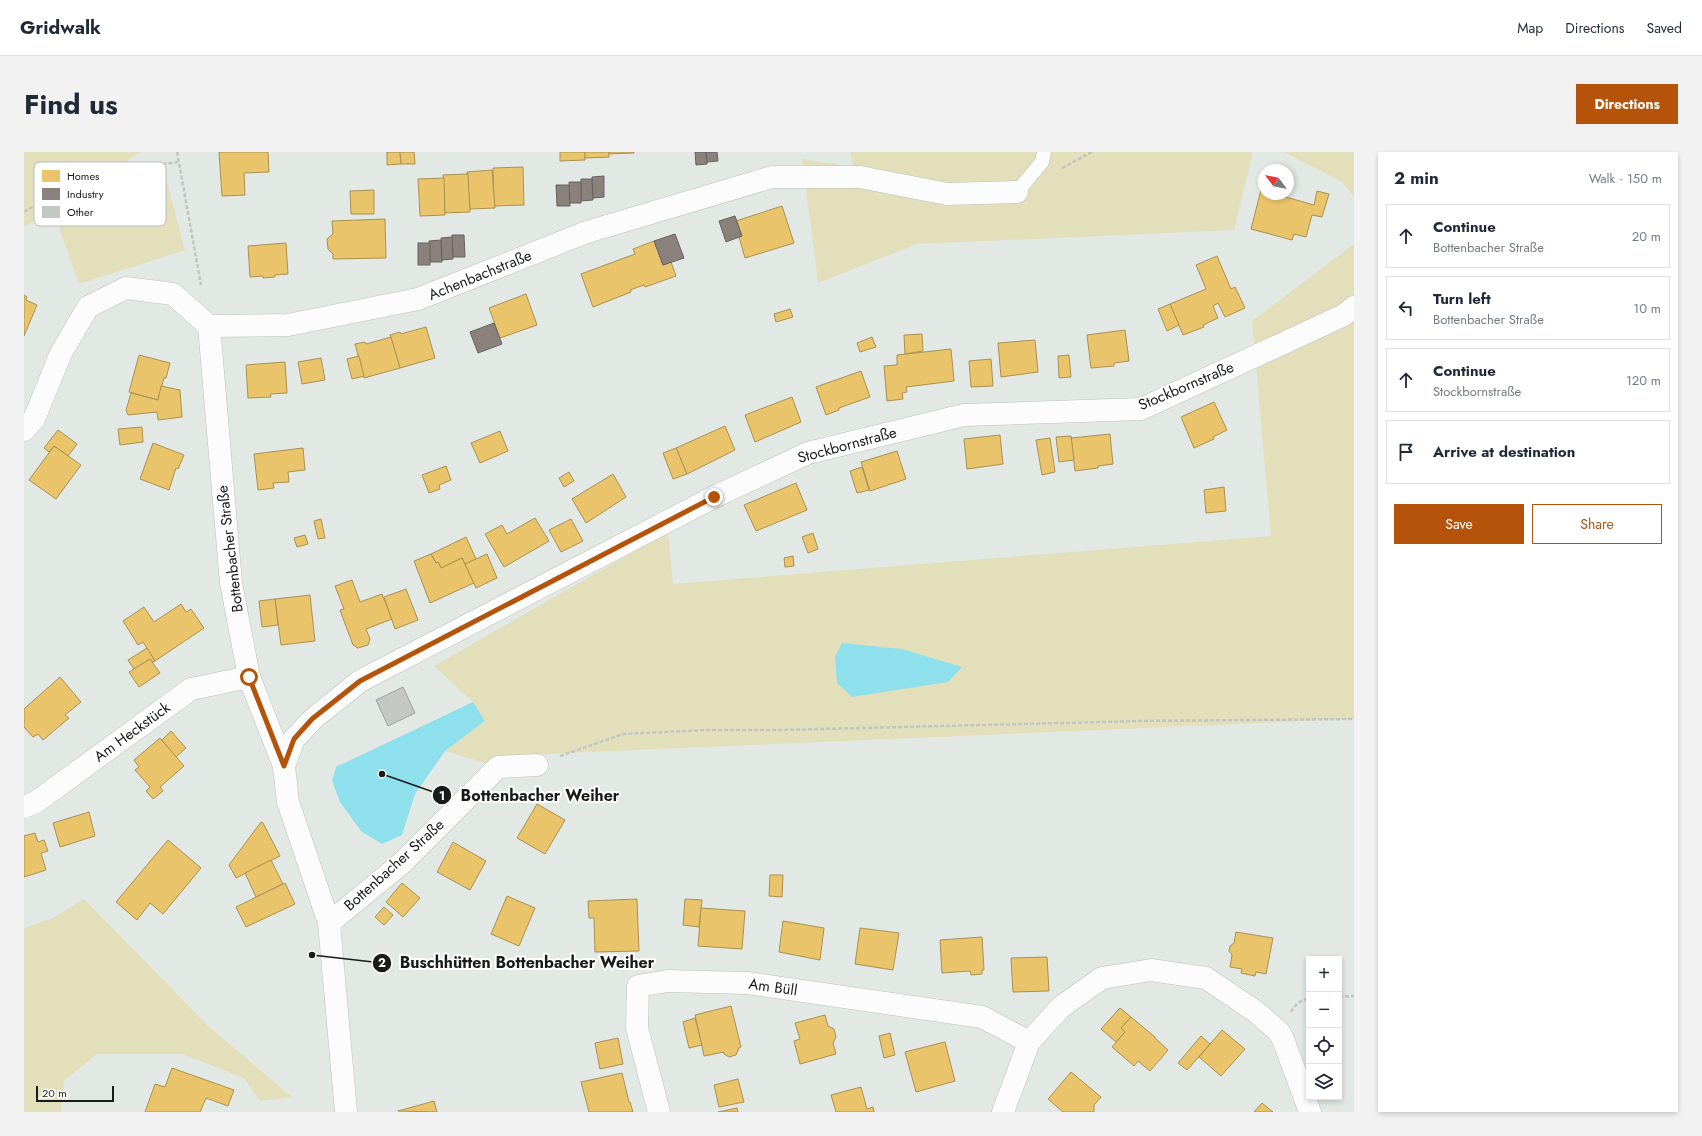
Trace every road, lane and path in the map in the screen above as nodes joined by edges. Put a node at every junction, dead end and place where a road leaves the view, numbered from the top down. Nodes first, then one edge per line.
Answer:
1 (177, 152) edge
2 (1044, 152) edge
3 (178, 162) junction
4 (166, 163) edge
5 (1017, 192) joint
6 (34, 206) edge
7 (24, 212) edge
8 (201, 287) dead end
9 (1354, 307) edge
10 (209, 326) junction
11 (24, 430) edge
12 (249, 677) junction
13 (1354, 719) edge
14 (294, 739) joint
15 (537, 764) joint
16 (284, 766) junction
17 (24, 808) edge
18 (329, 923) junction
19 (1354, 996) edge
20 (1342, 997) edge
21 (1029, 1042) junction
22 (346, 1112) edge
23 (659, 1112) edge
24 (1003, 1112) edge
25 (1310, 1112) edge

1 - 3 path
2 - 5 lane
3 - 4 path
3 - 8 path
5 - 10 street, Achenbachstraße
6 - 7 path
9 - 14 street, Stockbornstraße
10 - 11 street
10 - 12 street, Bottenbacher Straße
12 - 16 street, Bottenbacher Straße
12 - 17 street, Am Heckstück
13 - 15 path
14 - 16 street, Bottenbacher Straße
15 - 18 street, Bottenbacher Straße
16 - 18 street, Bottenbacher Straße
18 - 22 street, Bottenbacher Straße
19 - 20 path
21 - 23 street, Am Büll
21 - 24 street
21 - 25 street

